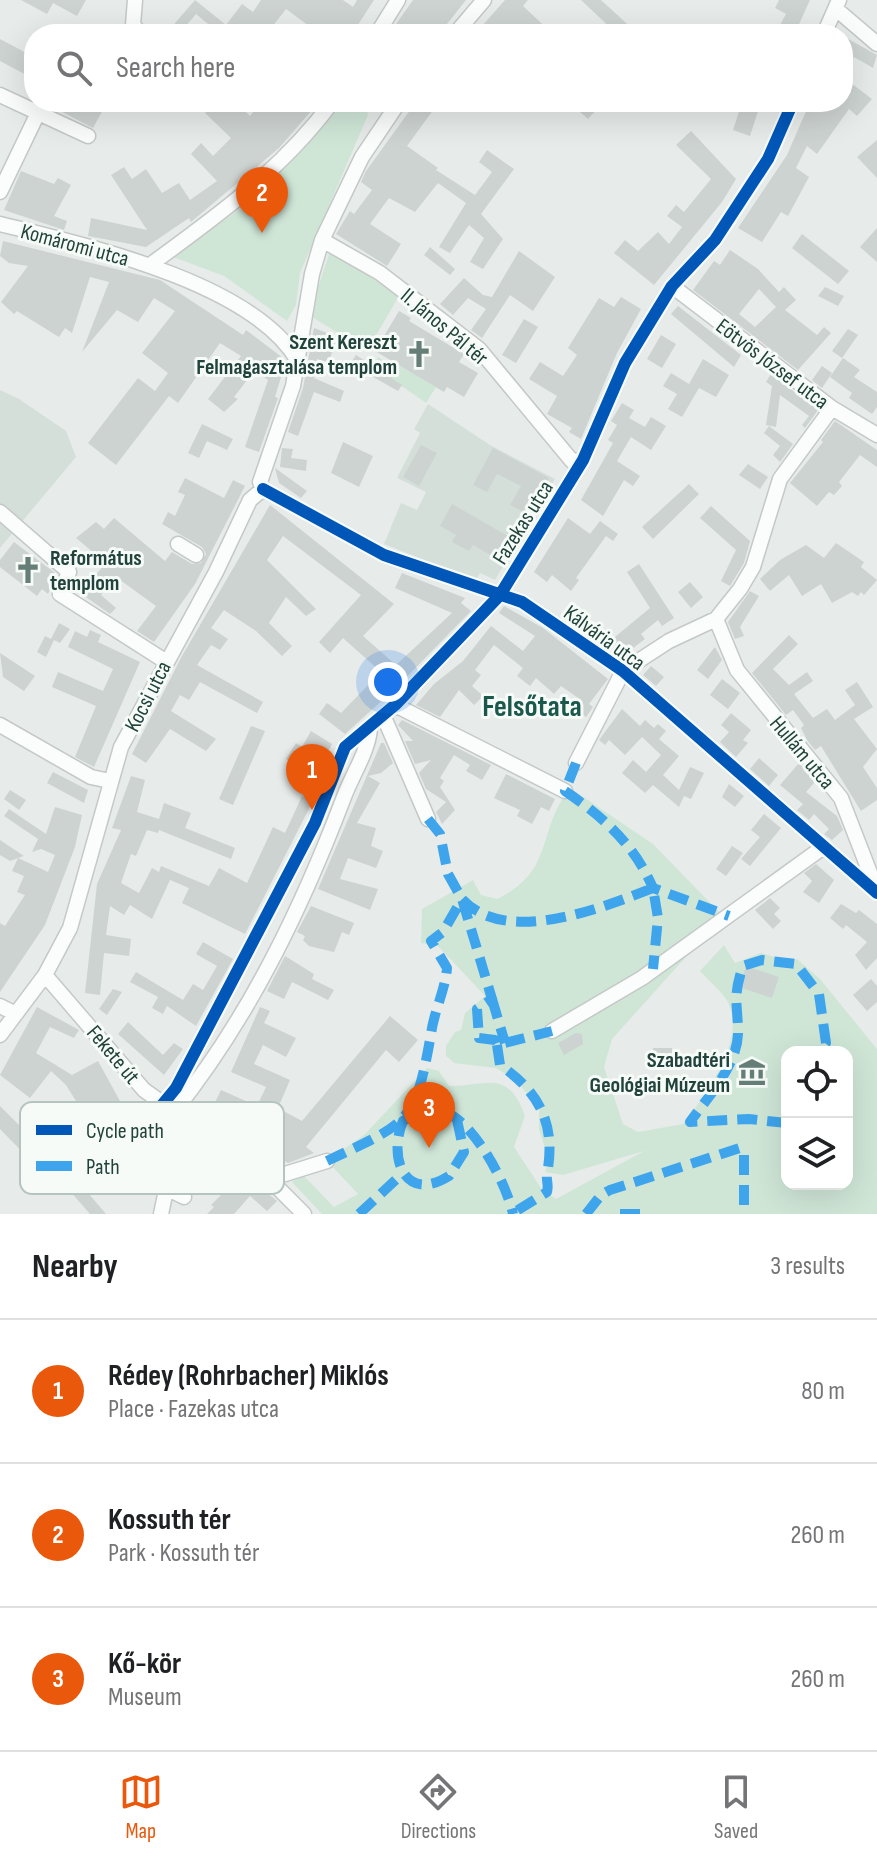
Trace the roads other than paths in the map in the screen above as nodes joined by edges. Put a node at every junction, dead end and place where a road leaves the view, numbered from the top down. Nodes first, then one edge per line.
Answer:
1 (135, 0) edge
2 (398, 0) edge
3 (484, 0) edge
4 (838, 4) edge
5 (133, 24) edge
6 (383, 24) edge
7 (464, 24) edge
8 (829, 24) edge
9 (877, 44) edge
10 (0, 95) edge
11 (24, 108) edge
12 (31, 112) edge
13 (323, 112) edge
14 (393, 112) edge
15 (789, 112) edge
16 (37, 115) junction
17 (88, 136) dead end
18 (0, 192) edge
19 (0, 224) edge
20 (322, 240) junction
21 (150, 265) junction
22 (672, 286) junction
23 (298, 361) junction
24 (832, 408) junction
25 (874, 427) edge
26 (583, 460) junction
27 (263, 489) junction
28 (0, 512) edge
29 (178, 544) dead end
30 (207, 561) junction
31 (500, 595) junction
32 (716, 619) junction
33 (165, 661) junction
34 (623, 671) junction
35 (395, 705) junction
36 (383, 715) junction
37 (0, 725) edge
38 (370, 729) junction
39 (576, 763) dead end
40 (110, 781) junction
41 (565, 791) dead end
42 (428, 819) dead end
43 (822, 848) junction
44 (877, 892) edge
45 (45, 975) junction
46 (0, 1006) edge
47 (16, 1014) junction
48 (552, 1031) dead end
49 (0, 1035) edge
50 (159, 1102) edge
51 (174, 1102) edge
52 (181, 1102) edge
53 (327, 1161) dead end
54 (284, 1174) edge
55 (167, 1194) edge
56 (178, 1194) edge
57 (284, 1194) edge
58 (184, 1197) dead end
59 (161, 1214) edge
60 (304, 1214) edge

1 - 5 street
2 - 6 street
3 - 7 street
4 - 8 street
4 - 9 street
10 - 11 street
12 - 16 street
13 - 21 street
14 - 20 street, Kocsi utca
15 - 22 street, Fazekas utca
16 - 17 street
16 - 18 street
19 - 21 street, Komáromi utca
20 - 23 street, Kocsi utca
20 - 26 street, II. János Pál tér
21 - 23 street, Komáromi utca
22 - 24 street, Eötvös József utca
22 - 26 street, Fazekas utca
23 - 27 street, Kocsi utca
24 - 25 street, Eötvös József utca
24 - 32 street
26 - 31 street, Fazekas utca
27 - 30 street, Kocsi utca
27 - 31 street, Kálvária utca
28 - 33 street
29 - 30 street
30 - 33 street, Kocsi utca
31 - 34 street, Kálvária utca
31 - 35 street, Fazekas utca
32 - 34 street
32 - 44 street, Hullám utca
33 - 40 street, Kocsi utca
34 - 39 street
34 - 43 street, Kálvária utca
35 - 36 street, Fazekas utca
35 - 41 street
36 - 38 street, Fazekas utca
36 - 42 street
37 - 40 street
38 - 51 street, Fazekas utca
38 - 52 street, Fazekas utca
40 - 45 street, Kocsi utca
43 - 44 street, Kálvária utca
43 - 48 street
45 - 47 street, Kocsi utca
45 - 50 street, Fekete út
46 - 47 street
47 - 49 street, Kocsi utca
53 - 54 street
55 - 59 street
56 - 58 street
57 - 60 street, Fekete út

